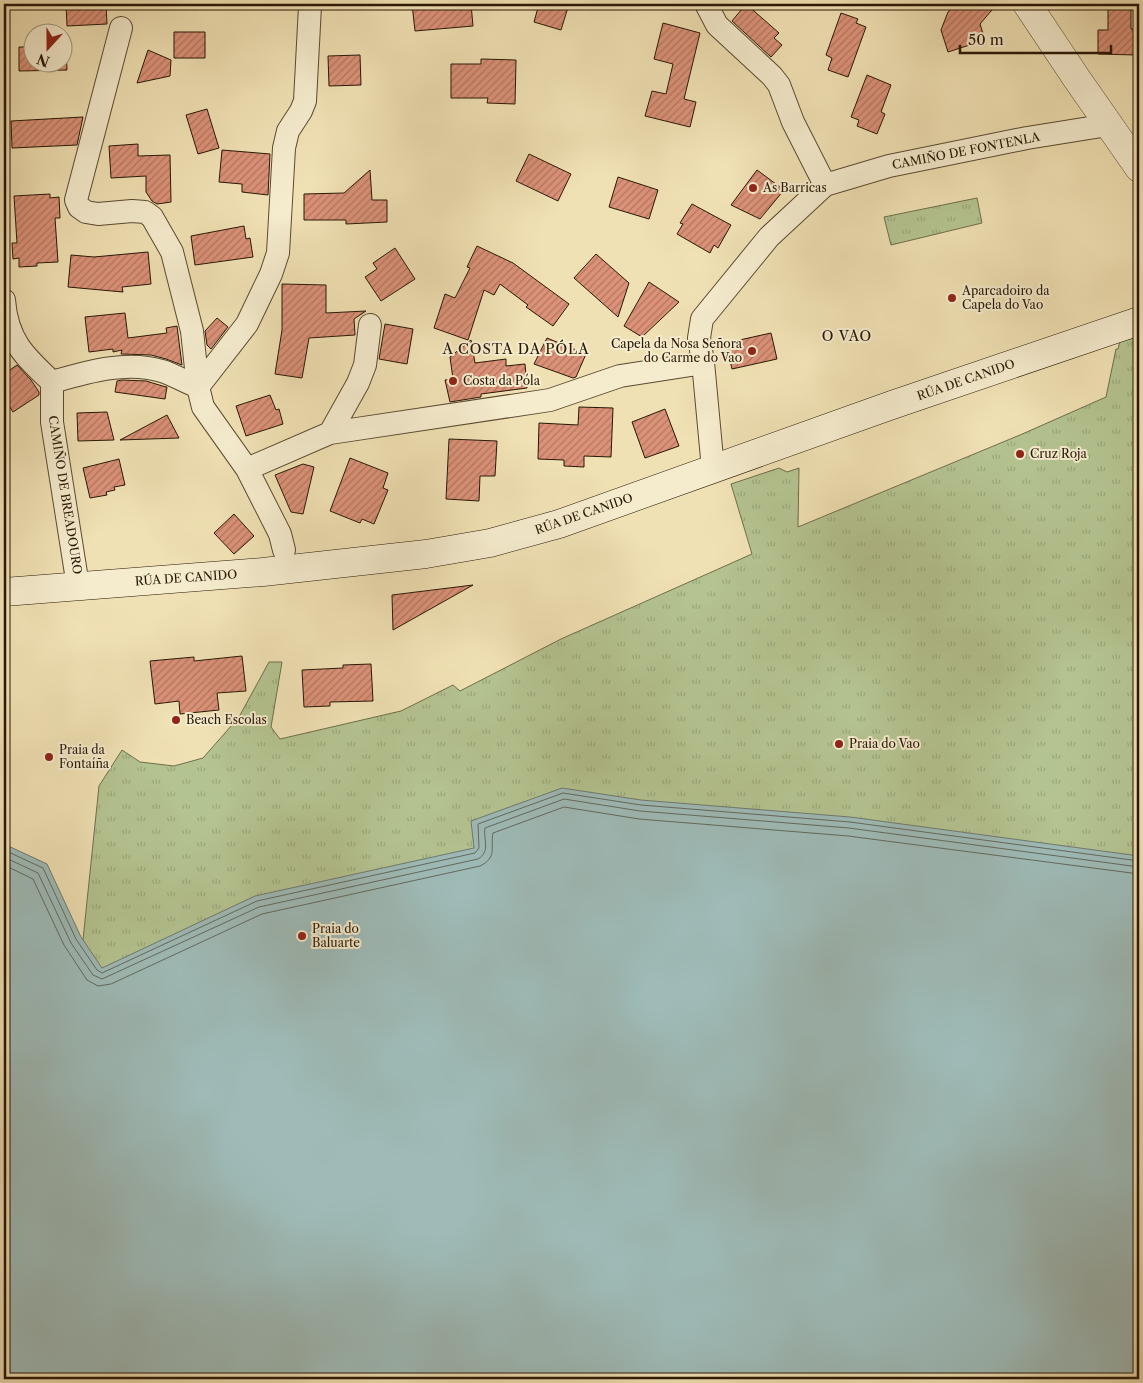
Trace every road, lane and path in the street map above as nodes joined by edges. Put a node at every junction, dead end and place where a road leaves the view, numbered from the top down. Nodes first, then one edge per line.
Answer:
1 (706, 4) edge
2 (1027, 4) edge
3 (310, 6) dead end
4 (121, 28) dead end
5 (1108, 125) junction
6 (1139, 168) edge
7 (825, 185) junction
8 (4, 300) edge
9 (1139, 321) edge
10 (370, 325) dead end
11 (703, 362) junction
12 (52, 382) junction
13 (198, 387) junction
14 (330, 433) junction
15 (247, 469) junction
16 (713, 469) junction
17 (284, 550) dead end
18 (78, 586) junction
19 (4, 592) edge

1 - 7 street
2 - 5 main road
3 - 13 street
4 - 13 street
5 - 6 main road
5 - 7 street, CAMIÑO DE FONTENLA
7 - 11 street, CAMIÑO DE FONTENLA
8 - 12 street
9 - 16 main road, RÚA DE CANIDO
10 - 14 street
11 - 14 street
11 - 16 street, CAMIÑO DE FONTENLA
12 - 13 street
12 - 18 street, CAMIÑO DE BREADOURO
13 - 15 street
14 - 15 street
15 - 17 street
16 - 18 main road, RÚA DE CANIDO
18 - 19 main road, RÚA DE CANIDO

